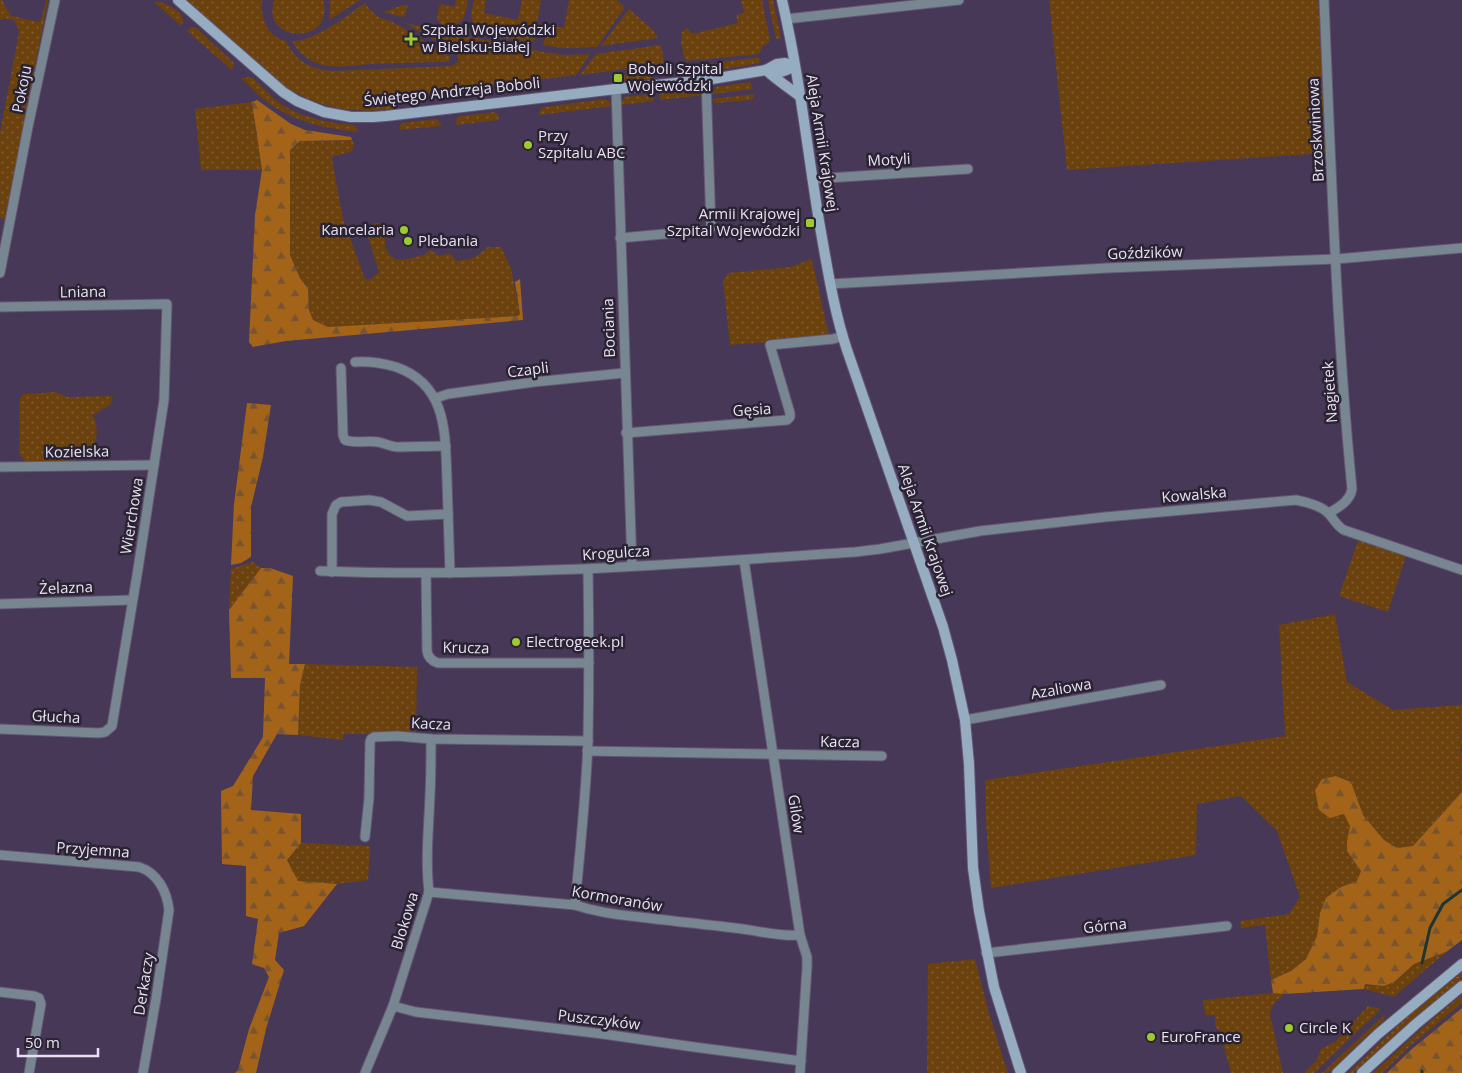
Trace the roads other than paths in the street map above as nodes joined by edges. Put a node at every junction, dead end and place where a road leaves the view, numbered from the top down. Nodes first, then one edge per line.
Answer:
1 (55, 0) edge
2 (178, 0) edge
3 (782, 0) edge
4 (958, 0) edge
5 (1324, 0) edge
6 (786, 19) junction
7 (795, 66) junction
8 (766, 70) junction
9 (706, 80) junction
10 (616, 89) junction
11 (801, 97) junction
12 (968, 169) dead end
13 (812, 179) junction
14 (620, 238) junction
15 (1462, 248) edge
16 (1336, 259) junction
17 (0, 273) edge
18 (830, 284) junction
19 (167, 304) joint
20 (0, 307) edge
21 (842, 336) junction
22 (355, 362) dead end
23 (340, 368) dead end
24 (624, 373) junction
25 (436, 398) junction
26 (626, 433) junction
27 (446, 446) junction
28 (154, 465) junction
29 (0, 467) edge
30 (1329, 513) junction
31 (448, 514) junction
32 (913, 542) junction
33 (744, 560) junction
34 (632, 566) junction
35 (588, 570) junction
36 (1462, 570) edge
37 (320, 571) dead end
38 (332, 572) junction
39 (450, 572) junction
40 (426, 573) junction
41 (132, 600) junction
42 (0, 604) edge
43 (589, 663) junction
44 (1161, 685) dead end
45 (965, 720) junction
46 (0, 729) edge
47 (109, 729) joint
48 (431, 739) junction
49 (588, 742) junction
50 (587, 751) junction
51 (772, 754) junction
52 (882, 756) dead end
53 (366, 837) dead end
54 (0, 855) edge
55 (429, 892) junction
56 (168, 898) joint
57 (575, 904) junction
58 (1227, 926) dead end
59 (800, 935) junction
60 (986, 953) junction
61 (1462, 964) edge
62 (1462, 986) edge
63 (0, 992) edge
64 (393, 1006) junction
65 (801, 1061) junction
66 (29, 1073) edge
67 (143, 1073) edge
68 (364, 1073) edge
69 (800, 1073) edge
70 (1021, 1073) edge
71 (1338, 1073) edge
72 (1362, 1073) edge

1 - 17 street, Pokoju
2 - 10 street, Świętego Andrzeja Boboli
3 - 6 street, Aleja Armii Krajowej
4 - 6 street
5 - 16 street, Brzoskwiniowa
6 - 7 street, Aleja Armii Krajowej
7 - 8 street, Świętego Andrzeja Boboli
7 - 11 street, Aleja Armii Krajowej
8 - 9 street, Świętego Andrzeja Boboli
8 - 11 street
9 - 10 street, Świętego Andrzeja Boboli
9 - 14 street
10 - 14 street, Bociania
11 - 13 street, Aleja Armii Krajowej
12 - 13 street, Motyli
13 - 18 street, Aleja Armii Krajowej
14 - 24 street, Bociania
15 - 16 street, Goździków
16 - 18 street, Goździków
16 - 30 street, Nagietek
18 - 21 street, Aleja Armii Krajowej
19 - 20 street, Lniana
19 - 28 street, Wierchowa
21 - 26 street, Gęsia
21 - 32 street, Aleja Armii Krajowej
22 - 25 street
23 - 27 street
24 - 25 street, Czapli
24 - 26 street, Bociania
25 - 27 street
26 - 34 street, Bociania
27 - 31 street
28 - 29 street, Kozielska
28 - 41 street, Wierchowa
30 - 32 street, Kowalska
30 - 36 street, Kowalska
31 - 38 street
31 - 39 street
32 - 33 street, Krogulcza
32 - 45 street, Aleja Armii Krajowej
33 - 34 street, Krogulcza
33 - 51 street, Gilów
34 - 35 street, Krogulcza
35 - 39 street, Krogulcza
35 - 43 street
37 - 38 street, Krogulcza
38 - 40 street, Krogulcza
39 - 40 street, Krogulcza
40 - 43 street, Krucza
41 - 42 street, Żelazna
41 - 47 street, Wierchowa
43 - 49 street
44 - 45 street, Azaliowa
45 - 60 street, Aleja Armii Krajowej
46 - 47 street, Głucha
48 - 49 street, Kacza
48 - 53 street, Kacza
48 - 55 street, Blokowa
49 - 50 street
50 - 51 street, Kacza
50 - 57 street
51 - 52 street, Kacza
51 - 59 street, Gilów
54 - 56 street, Przyjemna
55 - 57 street, Kormoranów
55 - 64 street, Blokowa
56 - 67 street, Derkaczy
57 - 59 street, Kormoranów
58 - 60 street, Górna
59 - 65 street, Gilów
60 - 70 street, Aleja Armii Krajowej
61 - 71 street
62 - 72 street
63 - 66 street
64 - 65 street, Puszczyków
64 - 68 street, Blokowa
65 - 69 street, Gilów

